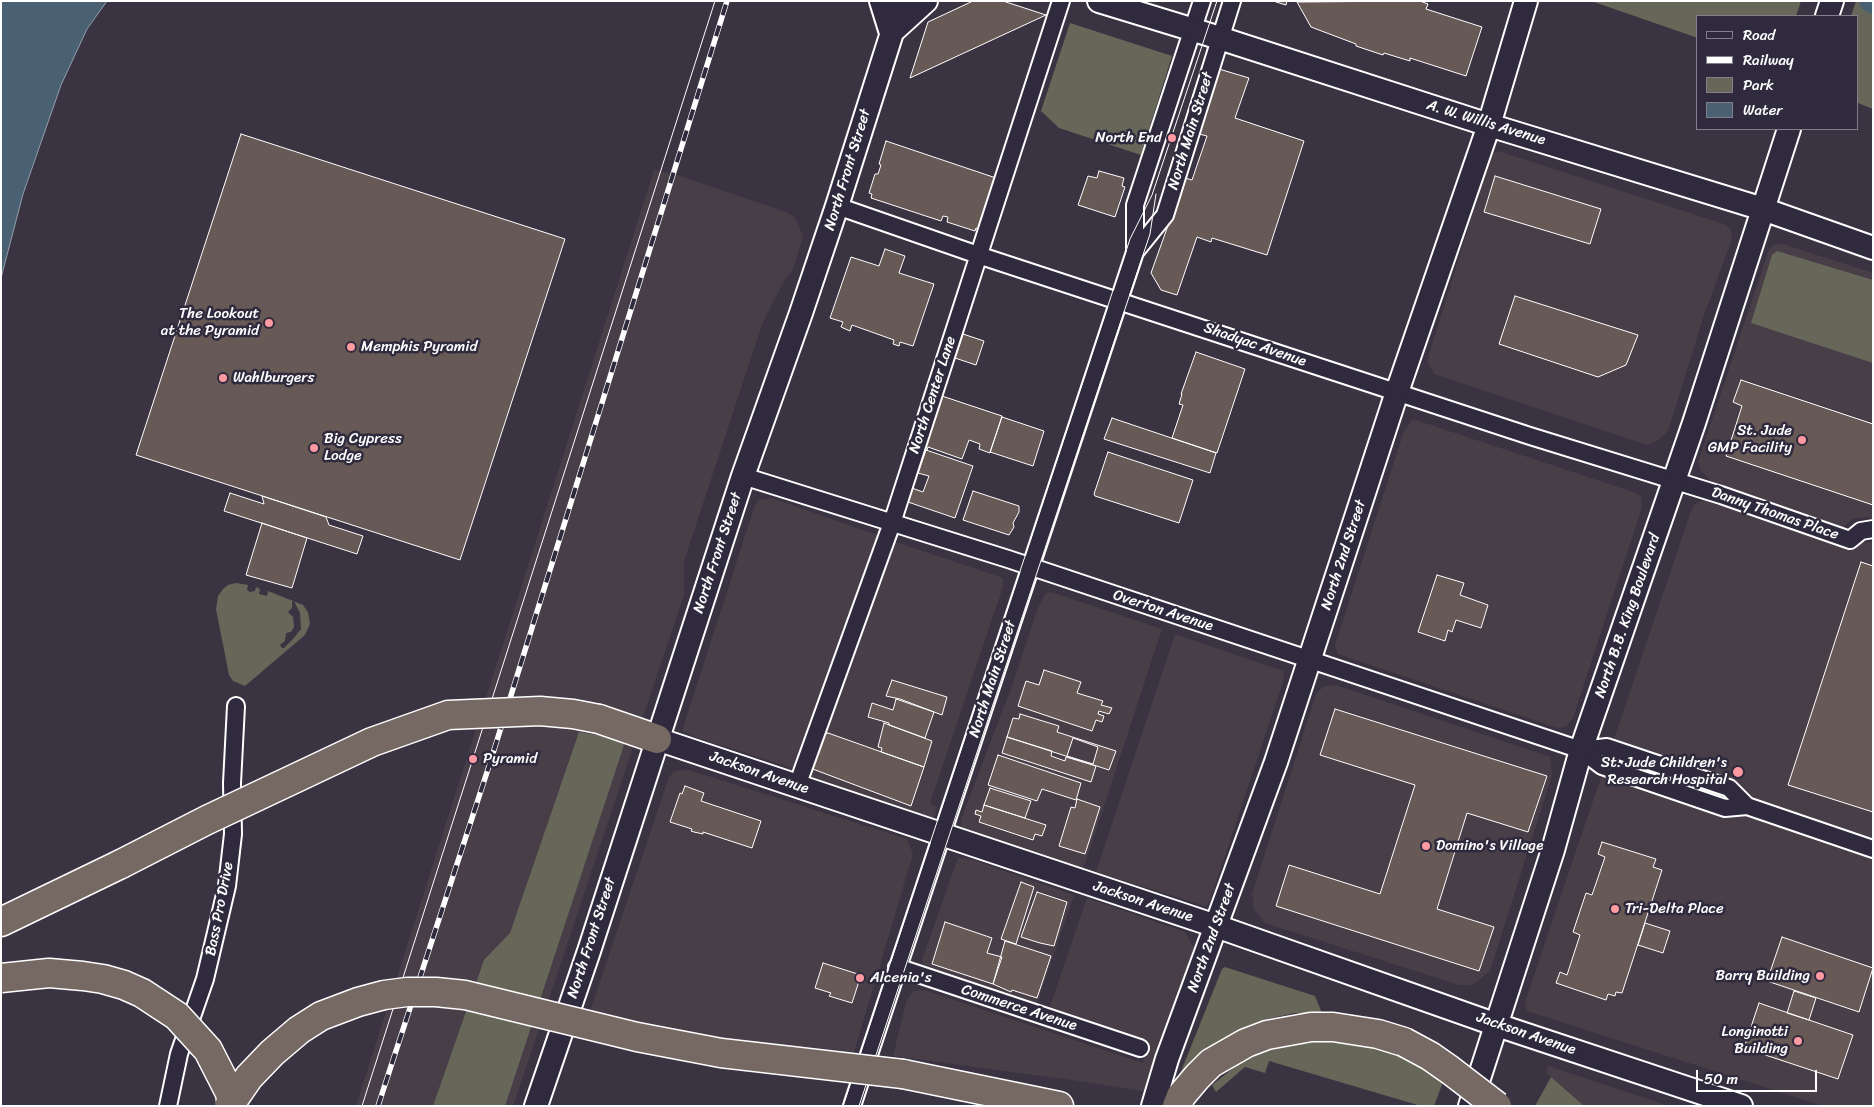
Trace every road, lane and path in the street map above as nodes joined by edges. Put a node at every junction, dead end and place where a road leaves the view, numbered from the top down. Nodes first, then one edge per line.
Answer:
1 (881, 1) edge
2 (902, 1) edge
3 (926, 1) edge
4 (1061, 1) edge
5 (1099, 1) edge
6 (1202, 1) edge
7 (1232, 1) edge
8 (1526, 1) edge
9 (1832, 1) edge
10 (1827, 15) edge
11 (1192, 29) junction
12 (891, 33) junction
13 (1220, 38) junction
14 (1489, 125) junction
15 (1789, 130) edge
16 (837, 206) junction
17 (1763, 209) junction
18 (1873, 248) edge
19 (1135, 252) junction
20 (978, 255) junction
21 (1119, 300) junction
22 (1397, 392) junction
23 (743, 476) junction
24 (1675, 481) junction
25 (892, 523) junction
26 (1873, 529) edge
27 (1030, 567) junction
28 (1310, 660) junction
29 (236, 706) dead end
30 (658, 739) junction
31 (1581, 750) junction
32 (798, 786) junction
33 (942, 834) junction
34 (1873, 850) edge
35 (1, 922) edge
36 (1216, 926) junction
37 (897, 967) junction
38 (1, 978) edge
39 (1497, 1025) junction
40 (1140, 1048) dead end
41 (168, 1106) edge
42 (231, 1106) edge
43 (536, 1106) edge
44 (852, 1106) edge
45 (1059, 1106) edge
46 (1153, 1106) edge
47 (1177, 1106) edge
48 (1470, 1106) edge
49 (1497, 1106) edge
50 (1741, 1106) edge

1 - 12 street
2 - 12 street, North Front Street
3 - 12 street
4 - 20 street, North Center Lane
5 - 11 street, A. W. Willis Avenue
6 - 11 street, North Main Street
7 - 13 street, North Main Street
8 - 14 street, North 2nd Street
9 - 10 street
11 - 13 street, A. W. Willis Avenue
11 - 19 street, North Main Street
12 - 16 street, North Front Street
13 - 14 street, A. W. Willis Avenue
13 - 19 street, North Main Street
14 - 17 street, A. W. Willis Avenue
14 - 22 street, North 2nd Street
15 - 17 street, North B.B. King Boulevard
16 - 20 street, Shadyac Avenue
16 - 23 street, North Front Street
17 - 18 street, A. W. Willis Avenue
17 - 24 street, North B.B. King Boulevard
19 - 21 street, North Main Street
20 - 21 street, Shadyac Avenue
20 - 25 street, North Center Lane
21 - 22 street, Shadyac Avenue
21 - 27 street, North Main Street
22 - 24 street, Shadyac Avenue
22 - 28 street, North 2nd Street
23 - 25 street, Overton Avenue
23 - 30 street, North Front Street
24 - 26 street, Danny Thomas Place
24 - 31 street, North B.B. King Boulevard
25 - 27 street, Overton Avenue
25 - 32 street, North Center Lane
27 - 28 street, Overton Avenue
27 - 33 street, North Main Street
28 - 31 street, Overton Avenue
28 - 36 street, North 2nd Street
29 - 41 street, Bass Pro Drive
30 - 32 street, Jackson Avenue
30 - 35 highway, bridge
30 - 43 street, North Front Street
31 - 34 street, Overton Avenue
31 - 39 street, North B.B. King Boulevard
32 - 33 street, Jackson Avenue
33 - 36 street, Jackson Avenue
33 - 37 street, North Main Street
36 - 39 street, Jackson Avenue
36 - 46 street, North 2nd Street
37 - 40 street, Commerce Avenue
37 - 44 street, North Main Street
38 - 42 highway, bridge
39 - 48 street, North B.B. King Boulevard
39 - 50 street, Jackson Avenue
42 - 45 highway, bridge
47 - 49 highway, bridge

